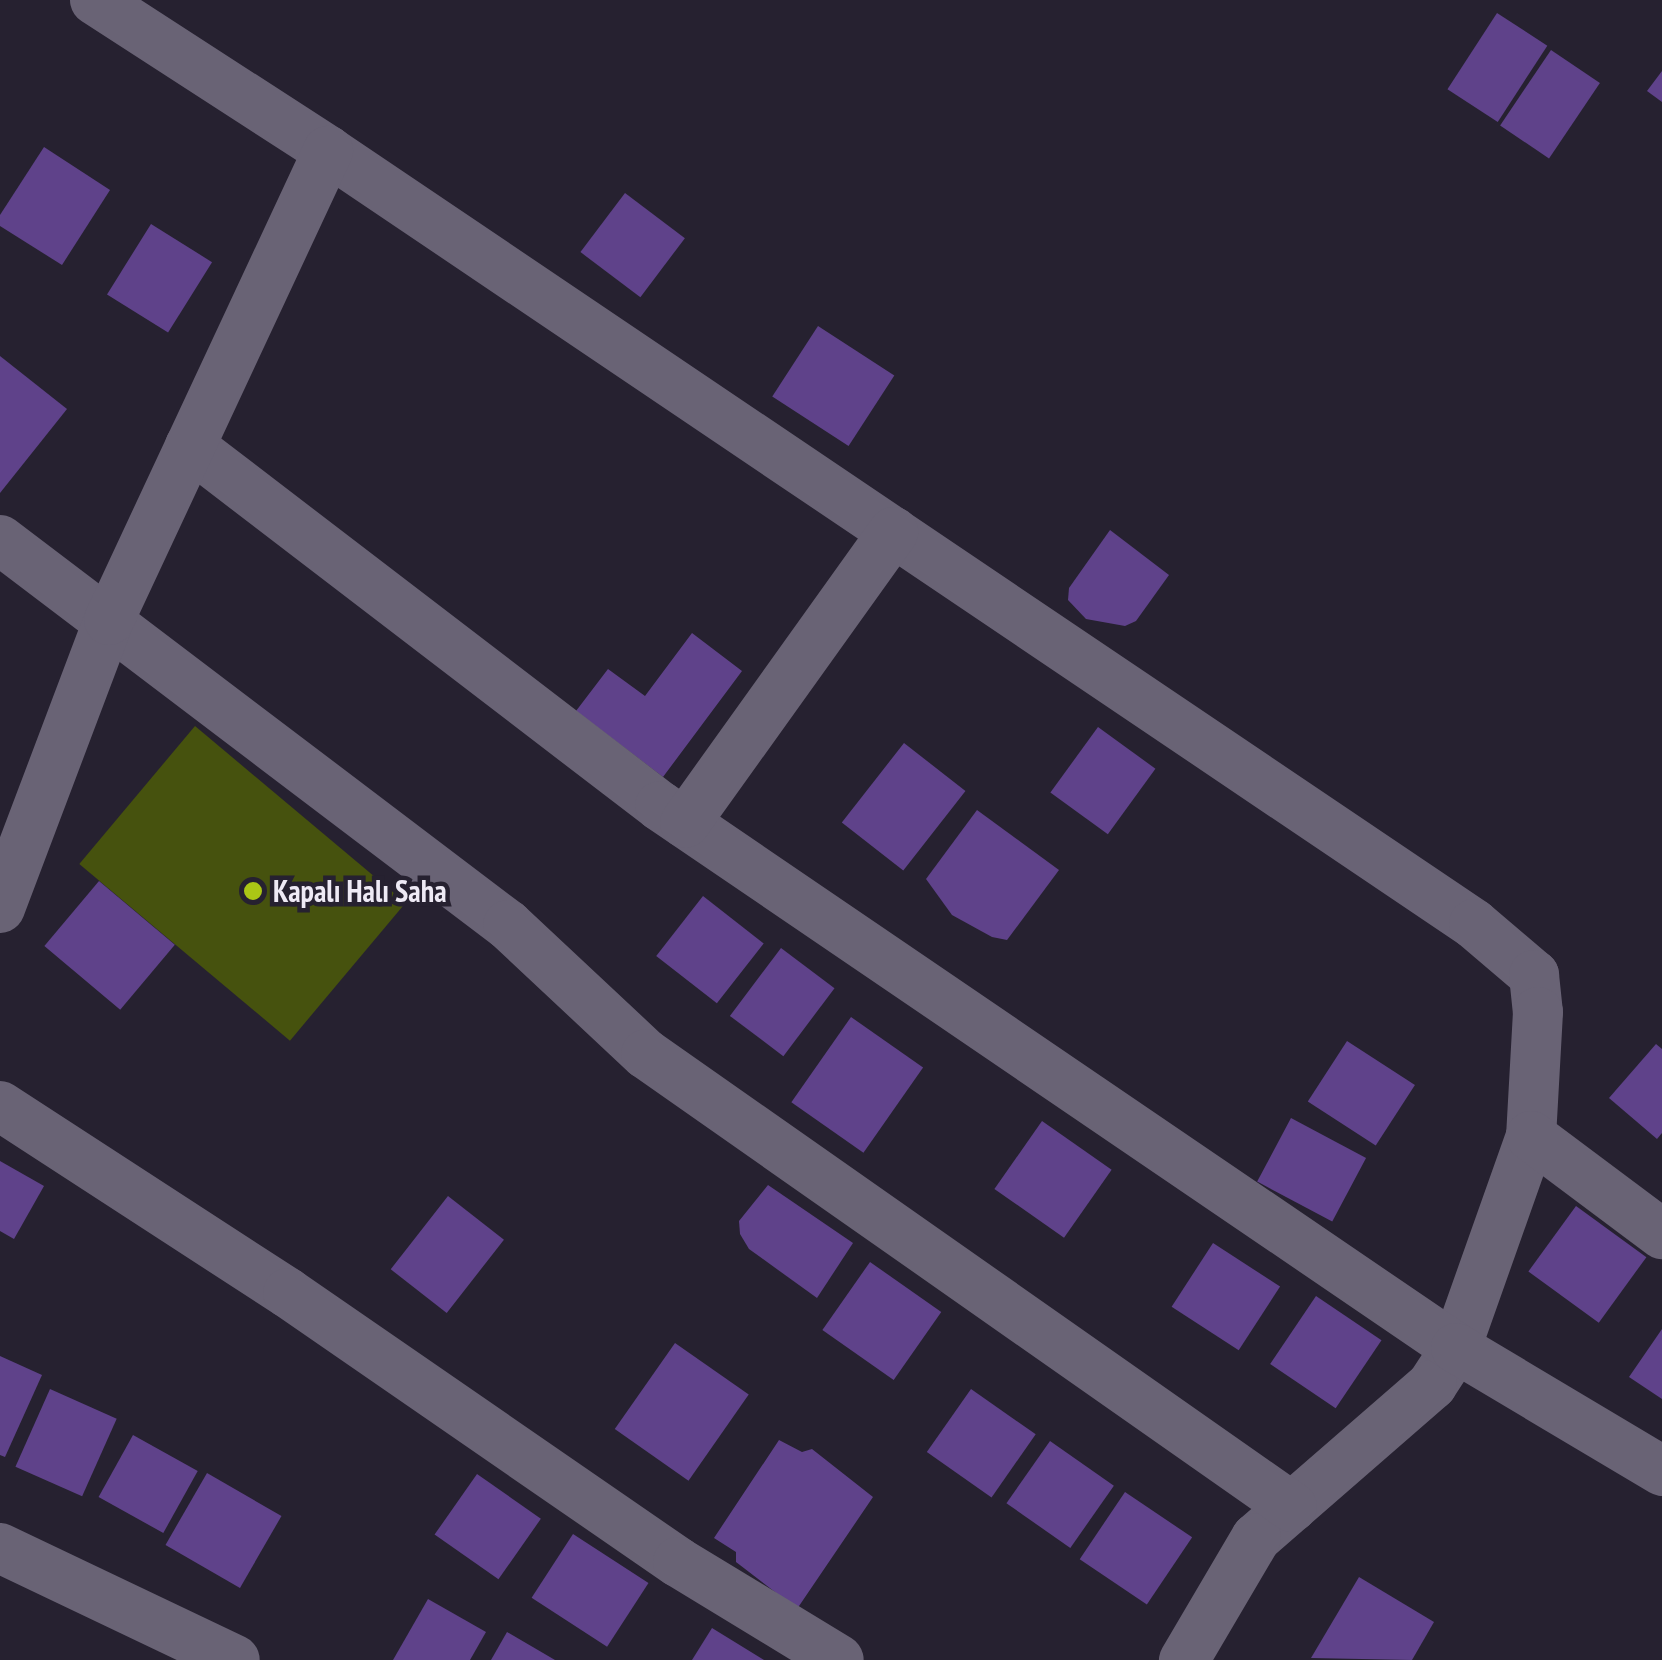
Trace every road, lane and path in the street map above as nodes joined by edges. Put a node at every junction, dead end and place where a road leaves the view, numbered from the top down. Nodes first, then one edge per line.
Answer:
1 (95, 0) edge
2 (328, 151) junction
3 (190, 446) junction
4 (893, 532) junction
5 (0, 540) edge
6 (109, 620) junction
7 (685, 823) junction
8 (0, 908) edge
9 (0, 1106) edge
10 (1532, 1136) junction
11 (1662, 1234) edge
12 (1456, 1348) junction
13 (1662, 1471) edge
14 (1292, 1507) junction
15 (0, 1548) edge
16 (1198, 1655) edge
17 (235, 1660) edge
18 (839, 1660) edge

1 - 2 street
2 - 3 street
2 - 4 street
3 - 6 street
3 - 7 street
4 - 7 street
4 - 10 street
5 - 6 street
6 - 8 street
6 - 14 street
7 - 12 street
9 - 18 street
10 - 11 street
10 - 12 street
12 - 13 street
12 - 14 street
14 - 16 street
15 - 17 street

